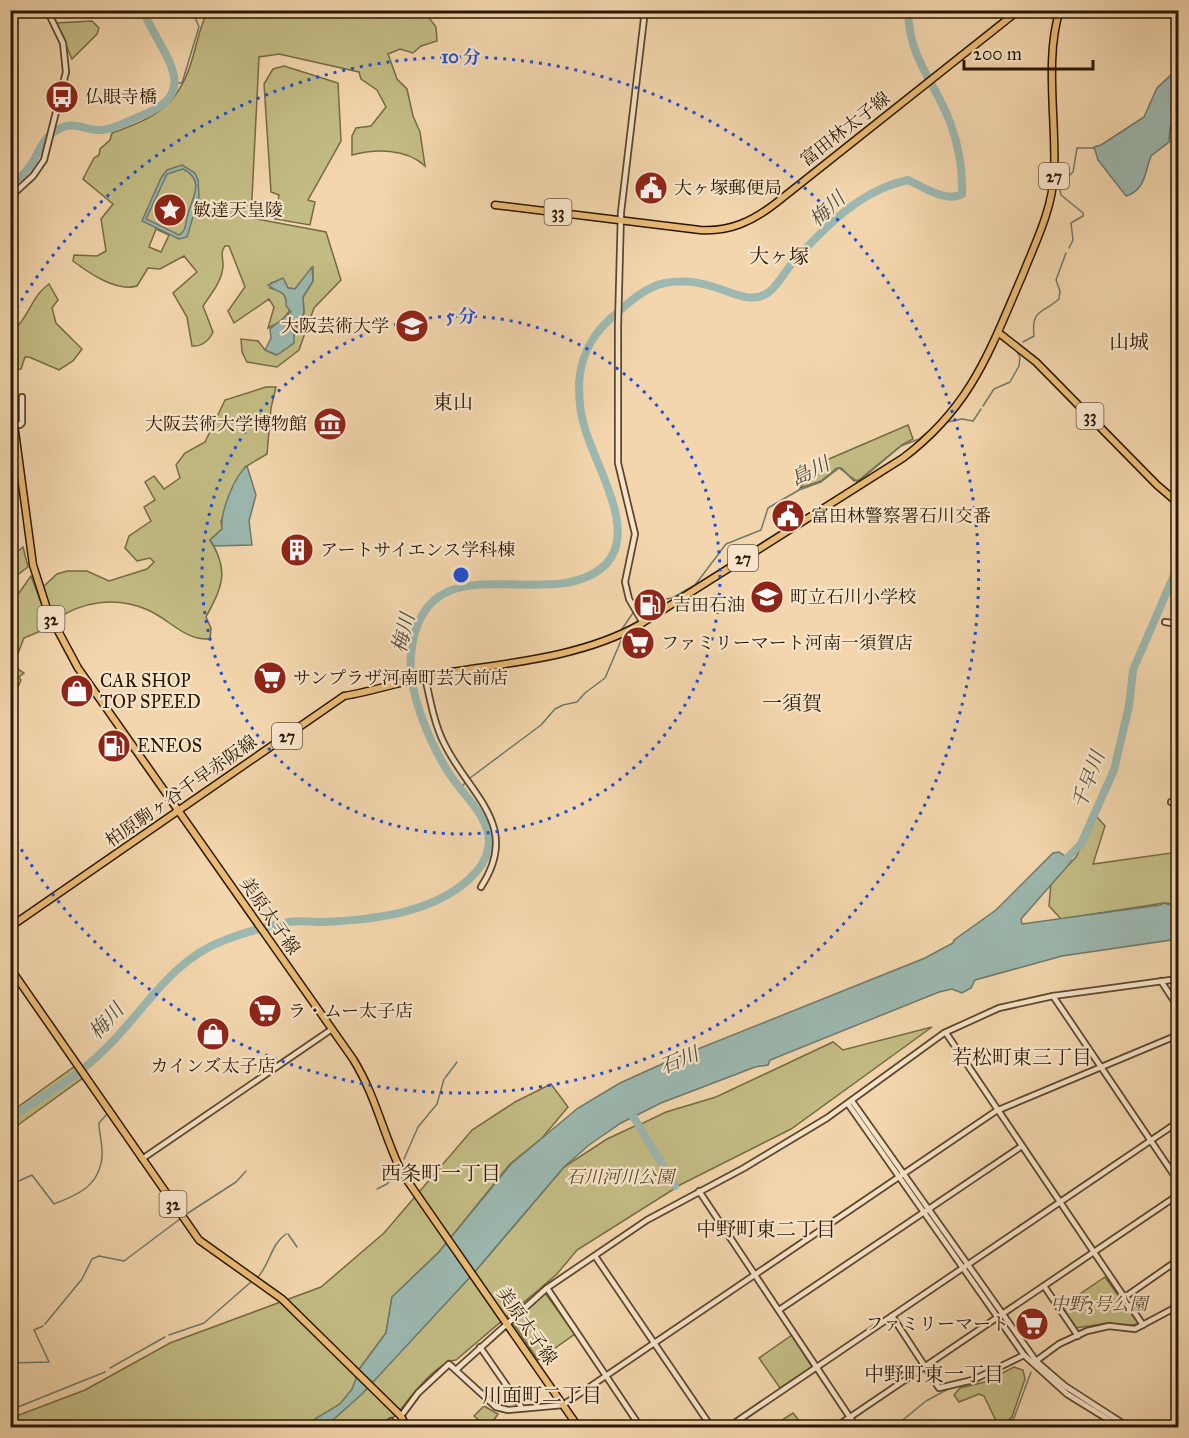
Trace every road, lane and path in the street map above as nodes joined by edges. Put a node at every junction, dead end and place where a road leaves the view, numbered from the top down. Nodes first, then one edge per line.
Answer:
1 (47, 10) edge
2 (645, 10) edge
3 (1019, 10) edge
4 (1060, 10) edge
5 (10, 197) edge
6 (495, 205) dead end
7 (621, 221) junction
8 (999, 333) junction
9 (10, 394) edge
10 (22, 397) dead end
11 (14, 423) junction
12 (1179, 504) edge
13 (643, 622) junction
14 (1165, 622) dead end
15 (1177, 624) edge
16 (1179, 632) edge
17 (424, 677) junction
18 (1171, 801) dead end
19 (1179, 803) edge
20 (178, 810) junction
21 (481, 887) dead end
22 (10, 927) edge
23 (10, 968) edge
24 (1179, 979) edge
25 (1161, 981) junction
26 (1053, 996) junction
27 (1179, 1007) edge
28 (332, 1029) junction
29 (946, 1033) junction
30 (1179, 1035) edge
31 (1101, 1067) junction
32 (850, 1102) junction
33 (998, 1110) junction
34 (1179, 1122) edge
35 (1151, 1141) junction
36 (1022, 1146) junction
37 (142, 1159) junction
38 (904, 1174) junction
39 (899, 1177) junction
40 (1179, 1181) edge
41 (699, 1191) junction
42 (1179, 1195) edge
43 (1060, 1202) junction
44 (926, 1211) junction
45 (1094, 1252) junction
46 (595, 1256) junction
47 (1179, 1260) edge
48 (965, 1267) junction
49 (755, 1275) junction
50 (1044, 1286) junction
51 (547, 1288) junction
52 (1125, 1297) junction
53 (1179, 1306) edge
54 (779, 1310) junction
55 (892, 1316) junction
56 (1000, 1316) junction
57 (506, 1323) junction
58 (1143, 1325) junction
59 (1078, 1336) junction
60 (654, 1343) junction
61 (480, 1347) junction
62 (1024, 1355) junction
63 (1036, 1361) junction
64 (817, 1366) junction
65 (925, 1367) junction
66 (457, 1369) junction
67 (606, 1376) junction
68 (563, 1405) junction
69 (522, 1408) junction
70 (400, 1415) junction
71 (851, 1416) junction
72 (391, 1421) dead end
73 (381, 1428) edge
74 (406, 1428) edge
75 (579, 1428) edge
76 (641, 1428) edge
77 (712, 1428) edge
78 (727, 1428) edge
79 (834, 1428) edge
80 (857, 1428) edge
81 (1122, 1428) edge
82 (1130, 1428) edge

1 - 5 street
2 - 7 street
3 - 7 main road, 富田林太子線 / 33
4 - 8 main road, 柏原駒ヶ谷千早赤阪線 / 27
6 - 7 main road, 富田林太子線 / 33
7 - 13 street
8 - 12 main road, 33
8 - 13 main road, 柏原駒ヶ谷千早赤阪線 / 27
9 - 11 main road, 美原太子線 / 32
10 - 11 street
11 - 20 main road, 美原太子線 / 32
13 - 17 main road, 柏原駒ヶ谷千早赤阪線 / 27
14 - 15 street
15 - 16 street
17 - 20 main road, 柏原駒ヶ谷千早赤阪線 / 27
17 - 21 street
18 - 19 street
20 - 22 main road, 柏原駒ヶ谷千早赤阪線 / 27
20 - 28 main road, 美原太子線 / 32
23 - 37 main road, 32
24 - 25 street
25 - 26 street
25 - 27 street
26 - 29 street
26 - 31 street
28 - 37 street
28 - 57 main road, 美原太子線 / 32
29 - 32 street
29 - 33 street
30 - 31 street
31 - 33 street
31 - 35 street
32 - 38 street
32 - 39 street
32 - 41 street
33 - 36 street
33 - 38 street
34 - 35 street
35 - 40 street
35 - 43 street
36 - 43 street
36 - 44 street
37 - 70 main road, 32
38 - 39 street
38 - 44 street
39 - 44 street
39 - 49 street
41 - 46 street
41 - 49 street
42 - 45 street
43 - 45 street
43 - 48 street
44 - 48 street
44 - 54 street
45 - 50 street
45 - 52 street
46 - 51 street
46 - 60 street
47 - 52 street
48 - 55 street
48 - 56 street
49 - 54 street
49 - 60 street
50 - 56 street
50 - 59 street
51 - 57 street
51 - 67 street
52 - 58 street
53 - 58 street
54 - 64 street
55 - 64 street
55 - 65 street
56 - 62 street
56 - 63 street
56 - 65 street
57 - 61 street
57 - 68 main road, 美原太子線 / 32
58 - 59 street
59 - 63 street
60 - 67 street
60 - 77 street
61 - 66 street
61 - 69 street
62 - 65 street
62 - 81 street
63 - 82 street
64 - 71 street
64 - 78 street
65 - 71 street
66 - 69 street
66 - 70 street
67 - 68 street
67 - 76 street
68 - 69 street
68 - 75 main road, 美原太子線 / 32
70 - 74 main road, 32
71 - 79 street
71 - 80 street
72 - 73 street

